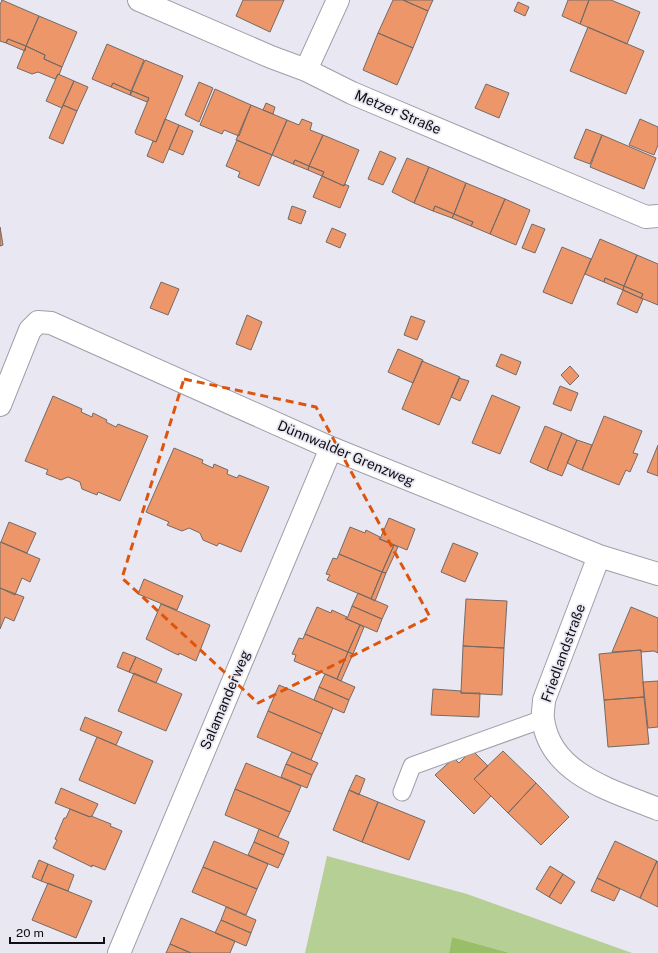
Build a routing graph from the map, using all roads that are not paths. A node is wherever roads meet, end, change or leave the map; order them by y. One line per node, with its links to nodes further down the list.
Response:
1 (139, 0): 3 (street, Metzer Straße)
2 (338, 0): 3 (street)
3 (306, 70): 4 (street, Metzer Straße)
4 (658, 216)
5 (0, 405): 6 (street, Dünnwalder Grenzweg)
6 (331, 448): 7 (street, Dünnwalder Grenzweg); 12 (street, Salamanderweg)
7 (599, 556): 8 (street, Dünnwalder Grenzweg); 9 (street, Friedlandstraße)
8 (658, 574)
9 (543, 719): 10 (lane); 11 (street, Friedlandstraße)
10 (402, 792)
11 (658, 809)
12 (119, 953)

